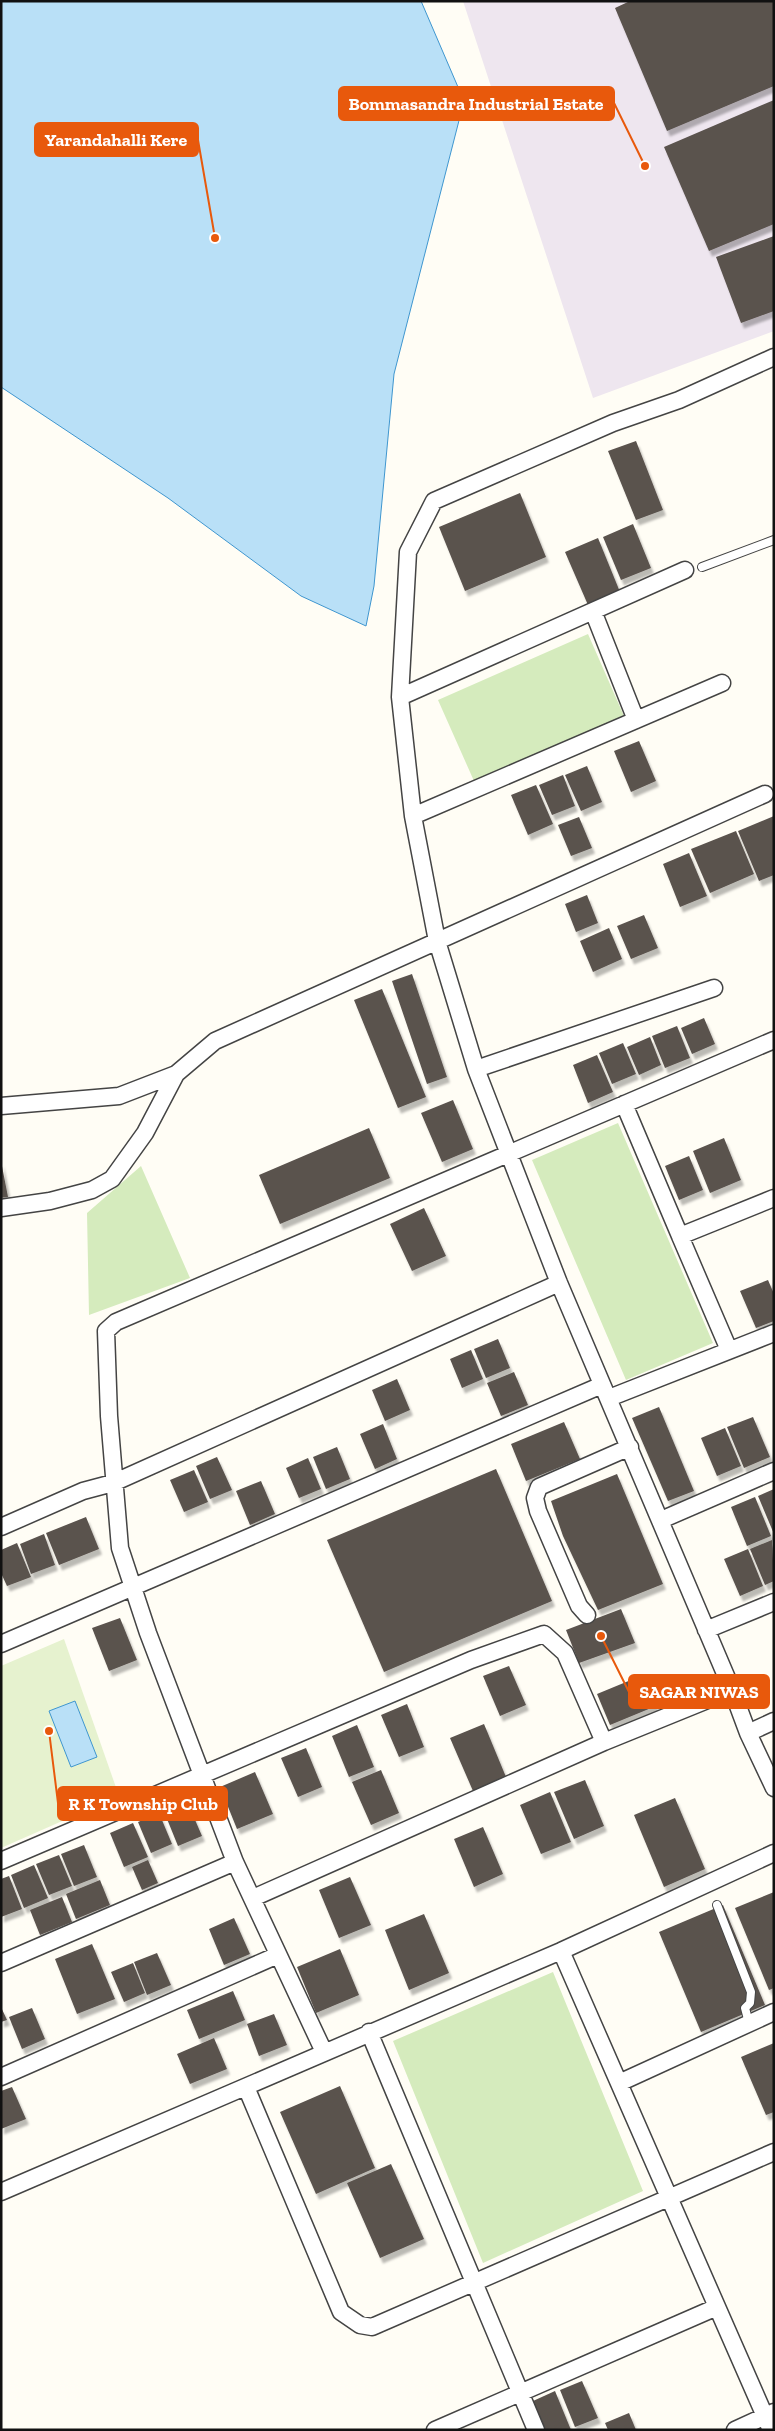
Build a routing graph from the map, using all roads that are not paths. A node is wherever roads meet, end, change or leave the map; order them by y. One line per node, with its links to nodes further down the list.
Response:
1 (774, 357): 7 (street)
2 (774, 540): 3 (lane)
3 (702, 567)
4 (685, 570): 5 (street)
5 (593, 611): 7 (street); 8 (street)
6 (722, 683): 8 (street)
7 (400, 697): 10 (street)
8 (636, 720): 10 (street)
9 (765, 794): 11 (street)
10 (413, 816): 11 (street)
11 (437, 940): 14 (street); 15 (street)
12 (714, 988): 14 (street)
13 (774, 1040): 16 (street)
14 (476, 1069): 18 (street)
15 (176, 1074): 17 (street); 20 (street)
16 (624, 1104): 18 (street); 21 (street)
17 (1, 1106)
18 (507, 1155): 22 (street); 28 (street)
19 (774, 1198): 21 (street)
20 (1, 1208)
21 (680, 1236): 24 (street)
22 (559, 1283): 25 (street); 28 (street)
23 (774, 1333): 24 (street)
24 (729, 1350): 25 (street)
25 (605, 1392): 26 (street); 31 (street)
26 (630, 1447): 29 (street); 33 (street)
27 (774, 1471): 29 (street)
28 (114, 1483): 30 (street); 31 (street)
29 (661, 1520): 34 (street)
30 (1, 1527)
31 (133, 1587): 35 (street); 40 (street)
32 (774, 1602): 34 (street)
33 (587, 1614)
34 (706, 1630): 36 (street)
35 (1, 1644)
36 (732, 1690): 38 (street); 39 (street)
37 (774, 1722): 38 (street)
38 (748, 1732): 41 (street)
39 (604, 1742): 40 (street); 45 (street)
40 (202, 1776): 43 (street); 44 (street)
41 (774, 1788)
42 (774, 1854): 47 (street)
43 (1, 1861)
44 (235, 1862): 45 (street); 49 (street)
45 (253, 1898): 48 (street)
46 (717, 1905): 51 (lane)
47 (561, 1951): 52 (street); 55 (street)
48 (278, 1955): 53 (street); 54 (street)
49 (1, 1963)
50 (774, 2012): 51 (street)
51 (749, 2023): 55 (street)
52 (369, 2032): 53 (street); 60 (street)
53 (324, 2052): 56 (street)
54 (1, 2078)
55 (619, 2083): 59 (street)
56 (246, 2086): 58 (street); 60 (street)
57 (774, 2152): 59 (street)
58 (1, 2192)
59 (668, 2197): 60 (street); 61 (street)
60 (474, 2282): 62 (street)
61 (717, 2307): 62 (street); 63 (street)
62 (520, 2393): 64 (street); 65 (street)
63 (770, 2419): 66 (street)
64 (435, 2430)
65 (536, 2430)
66 (735, 2430)

